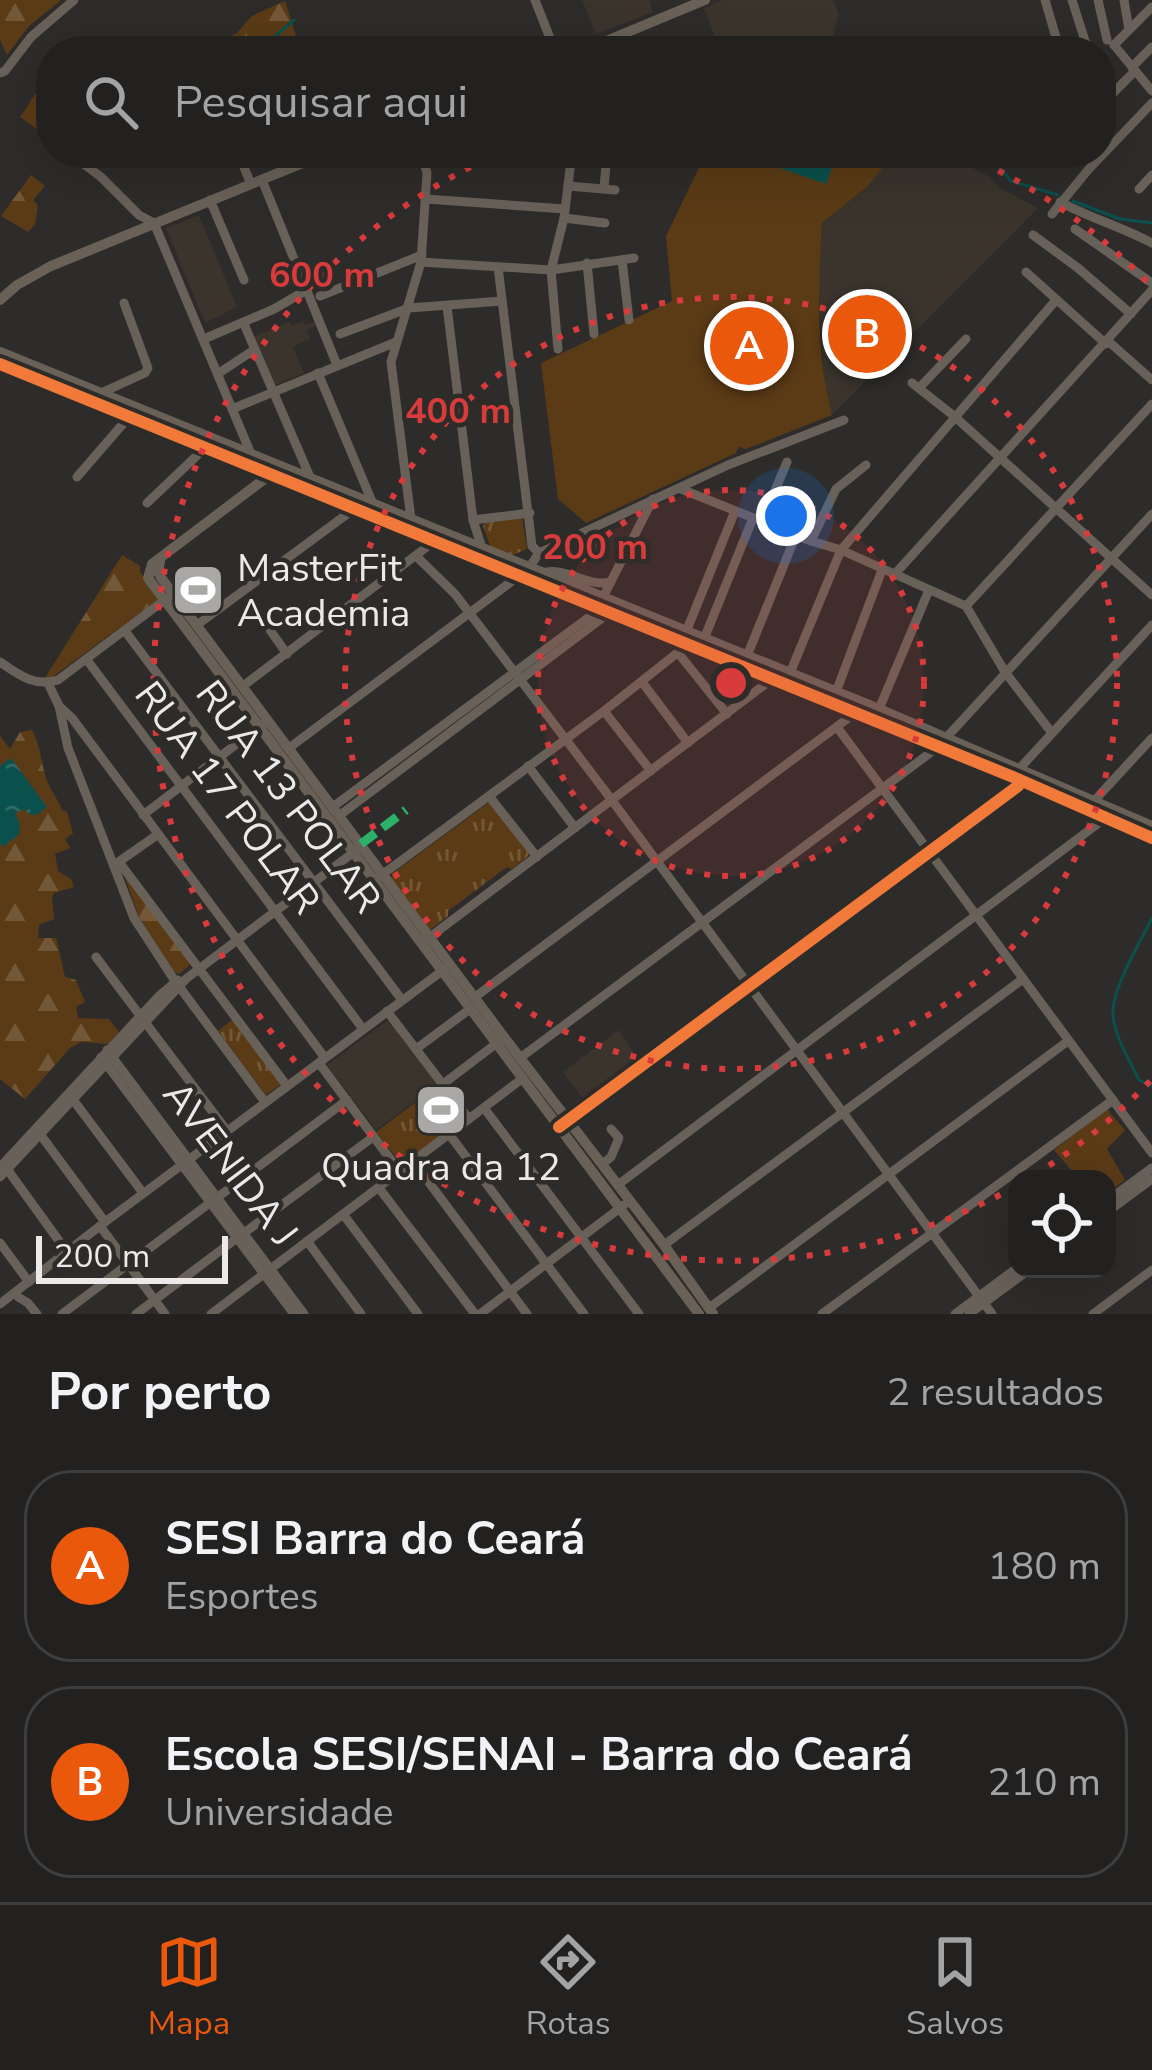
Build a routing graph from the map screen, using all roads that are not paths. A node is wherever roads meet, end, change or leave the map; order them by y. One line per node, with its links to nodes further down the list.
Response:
1 (74, 0): 19 (street)
2 (535, 0): 10 (street)
3 (1045, 0): 12 (street)
4 (1072, 0): 13 (street)
5 (1098, 0): 14 (street)
6 (1124, 0): 9 (street)
7 (698, 1): 11 (main road)
8 (1152, 7): 9 (street)
9 (1129, 30): 15 (street)
10 (549, 36)
11 (617, 36)
12 (1056, 36)
13 (1082, 36)
14 (1109, 36)
15 (1116, 39)
16 (1152, 47): 18 (street)
17 (1116, 48): 18 (street)
18 (1133, 69): 20 (street); 21 (street)
19 (2, 75)
20 (1116, 88)
21 (1152, 91)
22 (1152, 103): 23 (street)
23 (1116, 142)
24 (88, 168): 40 (street)
25 (247, 168): 32 (street)
26 (290, 168): 32 (main road)
27 (426, 168): 36 (street)
28 (570, 168): 33 (street)
29 (608, 168): 33 (street)
30 (1092, 168): 37 (street)
31 (1152, 175): 34 (street)
32 (256, 182): 35 (main road); 54 (street)
33 (568, 186): 38 (street)
34 (1139, 189)
35 (209, 200): 40 (main road); 52 (street)
36 (426, 200): 38 (street); 45 (street)
37 (1060, 202): 39 (street); 44 (street)
38 (564, 214): 41 (street); 50 (street)
39 (1052, 214)
40 (154, 223): 56 (main road); 67 (street)
41 (605, 223)
42 (1075, 230): 53 (street)
43 (1033, 235): 62 (street)
44 (1152, 243)
45 (421, 258): 49 (street); 55 (street); 61 (street)
46 (634, 258): 47 (street)
47 (622, 260): 48 (street); 63 (street)
48 (586, 263): 50 (street); 66 (street)
49 (498, 267): 50 (street); 58 (street)
50 (551, 269): 71 (street)
51 (1025, 272): 57 (street)
52 (244, 280)
53 (1152, 286): 62 (street)
54 (305, 291): 64 (street); 75 (street)
55 (320, 296)
56 (0, 300)
57 (1055, 300): 70 (street); 83 (street)
58 (502, 301): 60 (street); 101 (street)
59 (124, 304): 80 (street)
60 (447, 305): 61 (street); 104 (street)
61 (409, 308): 65 (street); 69 (street)
62 (1131, 314): 70 (street)
63 (629, 320)
64 (244, 324): 67 (street); 72 (street)
65 (340, 334)
66 (594, 334)
67 (204, 339): 76 (street)
68 (966, 340): 83 (street)
69 (396, 342): 75 (street); 103 (street)
70 (1107, 342): 78 (street); 88 (street)
71 (558, 349)
72 (254, 350): 76 (street); 79 (street)
73 (0, 352): 80 (main road)
74 (0, 364): 84 (main road)
75 (337, 365): 77 (street)
76 (219, 373): 82 (street)
77 (318, 373): 79 (street); 97 (street)
78 (1152, 380)
79 (274, 392): 82 (street); 93 (street)
80 (101, 393): 86 (main road)
81 (1152, 404): 98 (street)
82 (232, 409): 87 (street)
83 (954, 416): 88 (street); 111 (street)
84 (128, 418): 86 (main road); 92 (street)
85 (844, 420): 94 (street)
86 (208, 442): 87 (main road); 91 (main road); 96 (street)
87 (250, 454): 91 (main road)
88 (1000, 458): 98 (street); 117 (street)
89 (787, 462): 105 (street)
90 (866, 466): 108 (street)
91 (274, 469): 93 (main road); 99 (main road); 121 (main road)
92 (77, 477)
93 (310, 477): 97 (main road)
94 (680, 488): 95 (street); 100 (street)
95 (653, 499): 110 (street); 118 (street)
96 (147, 503)
97 (373, 504): 103 (main road)
98 (1053, 508): 113 (street); 122 (street)
99 (354, 509): 107 (main road); 125 (street)
100 (735, 511): 105 (street); 129 (street)
101 (530, 513): 104 (street); 110 (street)
102 (1152, 514): 113 (street)
103 (411, 520): 107 (main road)
104 (473, 520): 109 (street)
105 (758, 520): 106 (street); 129 (street)
106 (796, 535): 108 (street); 131 (street)
107 (440, 537): 109 (main road); 112 (street); 116 (main road)
108 (811, 542): 111 (street)
109 (482, 548): 114 (main road)
110 (536, 550): 114 (street); 116 (street)
111 (841, 550): 115 (street); 135 (street)
112 (417, 557): 124 (street); 130 (street)
113 (1111, 559): 120 (street); 134 (street)
114 (510, 560): 116 (main road)
115 (882, 570): 117 (street); 141 (street)
116 (530, 572): 118 (street); 123 (main road); 123 (main road); 124 (street)
117 (894, 575): 119 (street)
118 (611, 582): 123 (street)
119 (929, 590): 122 (street); 143 (street)
120 (1152, 596)
121 (168, 597): 125 (main road); 128 (street); 147 (main road)
122 (966, 606): 134 (street)
123 (604, 607): 129 (main road); 136 (street)
124 (469, 613): 136 (street); 154 (street)
125 (197, 625): 140 (main road)
126 (1152, 625): 149 (street)
127 (270, 630): 130 (street)
128 (125, 631): 132 (street); 155 (street, RUA 13 POLAR)
129 (690, 641): 131 (main road); 137 (main road); 138 (street); 146 (street)
130 (287, 654): 140 (street)
131 (747, 656): 135 (main road)
132 (87, 660): 139 (street); 159 (street, RUA 17 POLAR)
133 (0, 662): 139 (street)
134 (1005, 672): 149 (street); 152 (street)
135 (790, 673): 141 (main road)
136 (517, 676): 151 (street); 164 (street)
137 (772, 679): 145 (main road); 146 (street)
138 (642, 682): 144 (street); 153 (street)
139 (48, 683): 142 (street)
140 (243, 686): 147 (main road)
141 (836, 692): 143 (main road)
142 (58, 706): 166 (street); 175 (street)
143 (879, 709): 152 (main road)
144 (604, 711): 151 (street); 157 (street)
145 (855, 713): 148 (street); 152 (main road)
146 (727, 714): 153 (street)
147 (264, 724): 154 (main road); 155 (street); 171 (main road)
148 (837, 727): 160 (street); 174 (street)
149 (1052, 733): 158 (street)
150 (1152, 738): 163 (street)
151 (565, 740): 156 (street); 162 (street)
152 (942, 742): 158 (main road); 160 (street)
153 (688, 743): 157 (street)
154 (290, 748): 164 (main road)
155 (220, 757): 159 (street); 177 (street, RUA 13 POLAR)
156 (528, 766): 161 (street); 168 (street)
157 (651, 771): 162 (street)
158 (1019, 774): 163 (main road); 165 (main road); 172 (street)
159 (182, 786): 166 (street); 178 (street, RUA 17 POLAR)
160 (881, 788): 172 (street); 180 (street)
161 (489, 796): 173 (street); 176 (street)
162 (610, 801): 168 (street); 174 (street)
163 (1094, 801): 165 (main road)
164 (337, 811): 171 (main road)
165 (1108, 814): 167 (main road); 170 (main road); 179 (street)
166 (143, 815): 169 (street)
167 (1152, 826)
168 (575, 828): 173 (street)
169 (157, 835): 175 (street); 182 (street)
170 (1152, 838)
171 (357, 850): 176 (main road); 177 (street)
172 (929, 854): 179 (street); 188 (street)
173 (537, 856): 181 (street)
174 (656, 862): 180 (street); 190 (street)
175 (117, 864): 185 (street); 187 (street)
176 (379, 877): 181 (main road)
177 (314, 884): 178 (street); 189 (street, RUA 13 POLAR)
178 (276, 913): 182 (street); 194 (street, RUA 17 POLAR)
179 (976, 915): 186 (street); 199 (street)
180 (701, 924): 188 (street); 201 (street)
181 (426, 940): 184 (main road)
182 (238, 941): 185 (street); 202 (street)
183 (96, 957): 193 (street)
184 (446, 967): 189 (street); 190 (main road)
185 (199, 970): 187 (street); 192 (street)
186 (1023, 979): 197 (street); 211 (street)
187 (180, 982): 193 (street); 195 (street)
188 (749, 988): 199 (street); 213 (street)
189 (402, 1000): 191 (street)
190 (473, 1003): 196 (main road); 198 (street)
191 (387, 1011): 194 (street); 198 (street)
192 (233, 1015): 195 (street); 205 (street)
193 (143, 1019): 200 (street); 215 (street)
194 (363, 1029): 202 (street)
195 (213, 1030): 209 (street)
196 (500, 1041): 201 (main road); 203 (main road); 204 (street)
197 (1069, 1041): 208 (street); 226 (street)
198 (416, 1049): 204 (street)
199 (797, 1052): 211 (street); 228 (street)
200 (106, 1057): 206 (street); 221 (street, AVENIDA J)
201 (520, 1058): 213 (main road)
202 (322, 1060): 205 (street); 207 (street)
203 (523, 1078): 210 (street); 213 (main road)
204 (443, 1084): 212 (street)
205 (287, 1086): 209 (street)
206 (71, 1096): 216 (street); 230 (street)
207 (347, 1100): 218 (street); 232 (street)
208 (1113, 1100): 219 (street); 237 (street)
209 (265, 1102): 215 (street)
210 (484, 1108): 212 (street); 239 (street)
211 (844, 1113): 226 (street); 242 (street)
212 (470, 1119): 217 (street)
213 (564, 1124): 222 (main road); 233 (main road)
214 (611, 1129): 222 (street)
215 (227, 1131): 221 (street)
216 (38, 1132): 224 (street); 236 (street)
217 (449, 1134): 220 (street); 244 (street)
218 (374, 1137): 225 (street); 238 (street)
219 (1152, 1153)
220 (413, 1161): 225 (street); 251 (street)
221 (186, 1162): 230 (street); 232 (street, AVENIDA J)
222 (602, 1164): 228 (main road)
223 (1152, 1168): 231 (street)
224 (2, 1169): 243 (street)
225 (399, 1171): 229 (street)
226 (889, 1174): 237 (street); 257 (street)
227 (1152, 1179): 234 (street)
228 (619, 1184): 233 (main road)
229 (379, 1188): 235 (street); 269 (street)
230 (143, 1193): 236 (street)
231 (1116, 1194)
232 (214, 1200): 238 (street, AVENIDA J); 245 (street)
233 (626, 1204): 239 (street); 242 (main road); 257 (main road)
234 (1116, 1205)
235 (343, 1214): 240 (street); 268 (street)
236 (102, 1224): 243 (street); 245 (street)
237 (932, 1234): 254 (street); 273 (street)
238 (240, 1236): 247 (street, AVENIDA J); 253 (street)
239 (581, 1238): 244 (street); 272 (street)
240 (308, 1240): 247 (street); 267 (street)
241 (0, 1243): 250 (street)
242 (664, 1245): 257 (main road)
243 (67, 1252): 250 (street)
244 (547, 1264): 251 (street); 271 (street)
245 (127, 1265): 253 (street); 260 (street)
246 (1152, 1270): 277 (street)
247 (268, 1271): 255 (street); 265 (street, AVENIDA J); 266 (street, AVENIDA J)
248 (1008, 1276): 254 (street)
249 (1016, 1278): 254 (street)
250 (29, 1282): 252 (street)
251 (510, 1292): 269 (street); 270 (street)
252 (16, 1295): 256 (street); 258 (street); 259 (street)
253 (155, 1300): 261 (street); 262 (street)
254 (981, 1300): 274 (street); 275 (street); 276 (street)
255 (228, 1301): 263 (street); 264 (street)
256 (0, 1304)
257 (700, 1312)
258 (26, 1314)
259 (37, 1314)
260 (62, 1314)
261 (136, 1314)
262 (164, 1314)
263 (211, 1314)
264 (237, 1314)
265 (294, 1314)
266 (304, 1314)
267 (362, 1314)
268 (418, 1314)
269 (478, 1314)
270 (527, 1314)
271 (584, 1314)
272 (639, 1314)
273 (823, 1314)
274 (955, 1314)
275 (970, 1314)
276 (992, 1314)
277 (1094, 1314)

